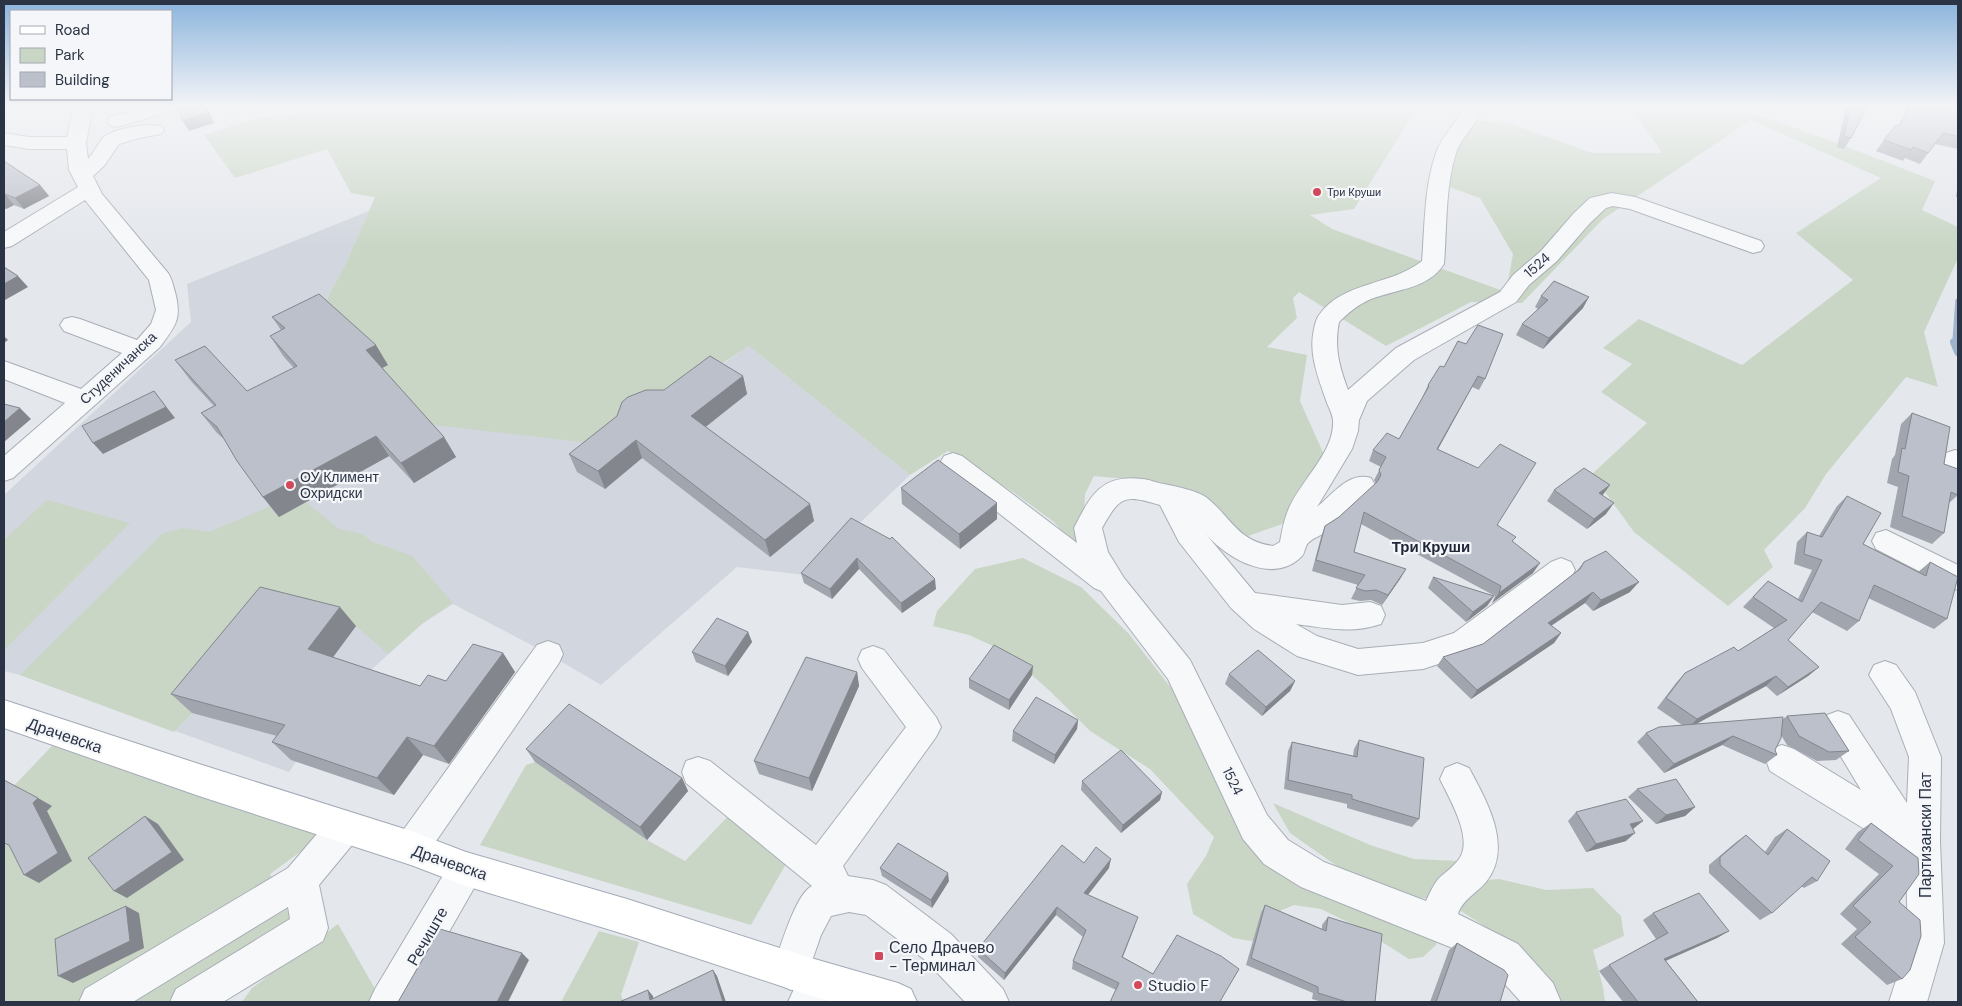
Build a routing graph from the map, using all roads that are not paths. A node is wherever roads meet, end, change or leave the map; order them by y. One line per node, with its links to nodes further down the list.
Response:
1 (77, 153): 4 (street, Студеничанска)
2 (103, 153): 4 (street)
3 (1446, 153): 11 (street)
4 (86, 182): 5 (street); 8 (street, Студеничанска)
5 (4, 241)
6 (1754, 246): 11 (street, 1524)
7 (72, 325): 8 (street)
8 (140, 350): 10 (street, Студеничанска)
9 (4, 370): 10 (street)
10 (84, 400): 13 (street, Студеничанска)
11 (1346, 420): 16 (street, 1524)
12 (953, 464): 20 (street)
13 (4, 471)
14 (1361, 485): 16 (street)
15 (1169, 495): 16 (street, 1524); 20 (street, 1524); 21 (street)
16 (1295, 536)
17 (1886, 541): 19 (street)
18 (1561, 570): 21 (street)
19 (1958, 578)
20 (1114, 587): 38 (street, 1524)
21 (1247, 605): 22 (street)
22 (1370, 614)
23 (548, 654): 32 (street)
24 (872, 659): 35 (street)
25 (1885, 675): 33 (street, Партизански Пат)
26 (4, 714): 31 (main road, Драчевска)
27 (1838, 725): 33 (street)
28 (1782, 760): 33 (street)
29 (698, 772): 35 (street)
30 (1457, 779): 38 (street)
31 (345, 827): 32 (main road, Драчевска); 36 (street)
32 (411, 848): 34 (main road, Драчевска)
33 (1917, 849): 47 (street, Партизански Пат)
34 (466, 869): 39 (main road, Драчевска); 43 (street, Речиште)
35 (819, 870): 37 (street)
36 (300, 880): 41 (street); 42 (street)
37 (849, 894): 39 (street); 45 (street)
38 (1438, 924): 46 (street, 1524)
39 (799, 986): 40 (street)
40 (842, 986): 44 (main road)
41 (98, 1002)
42 (189, 1002)
43 (388, 1002)
44 (898, 1002)
45 (990, 1002)
46 (1542, 1002)
47 (1908, 1002)

